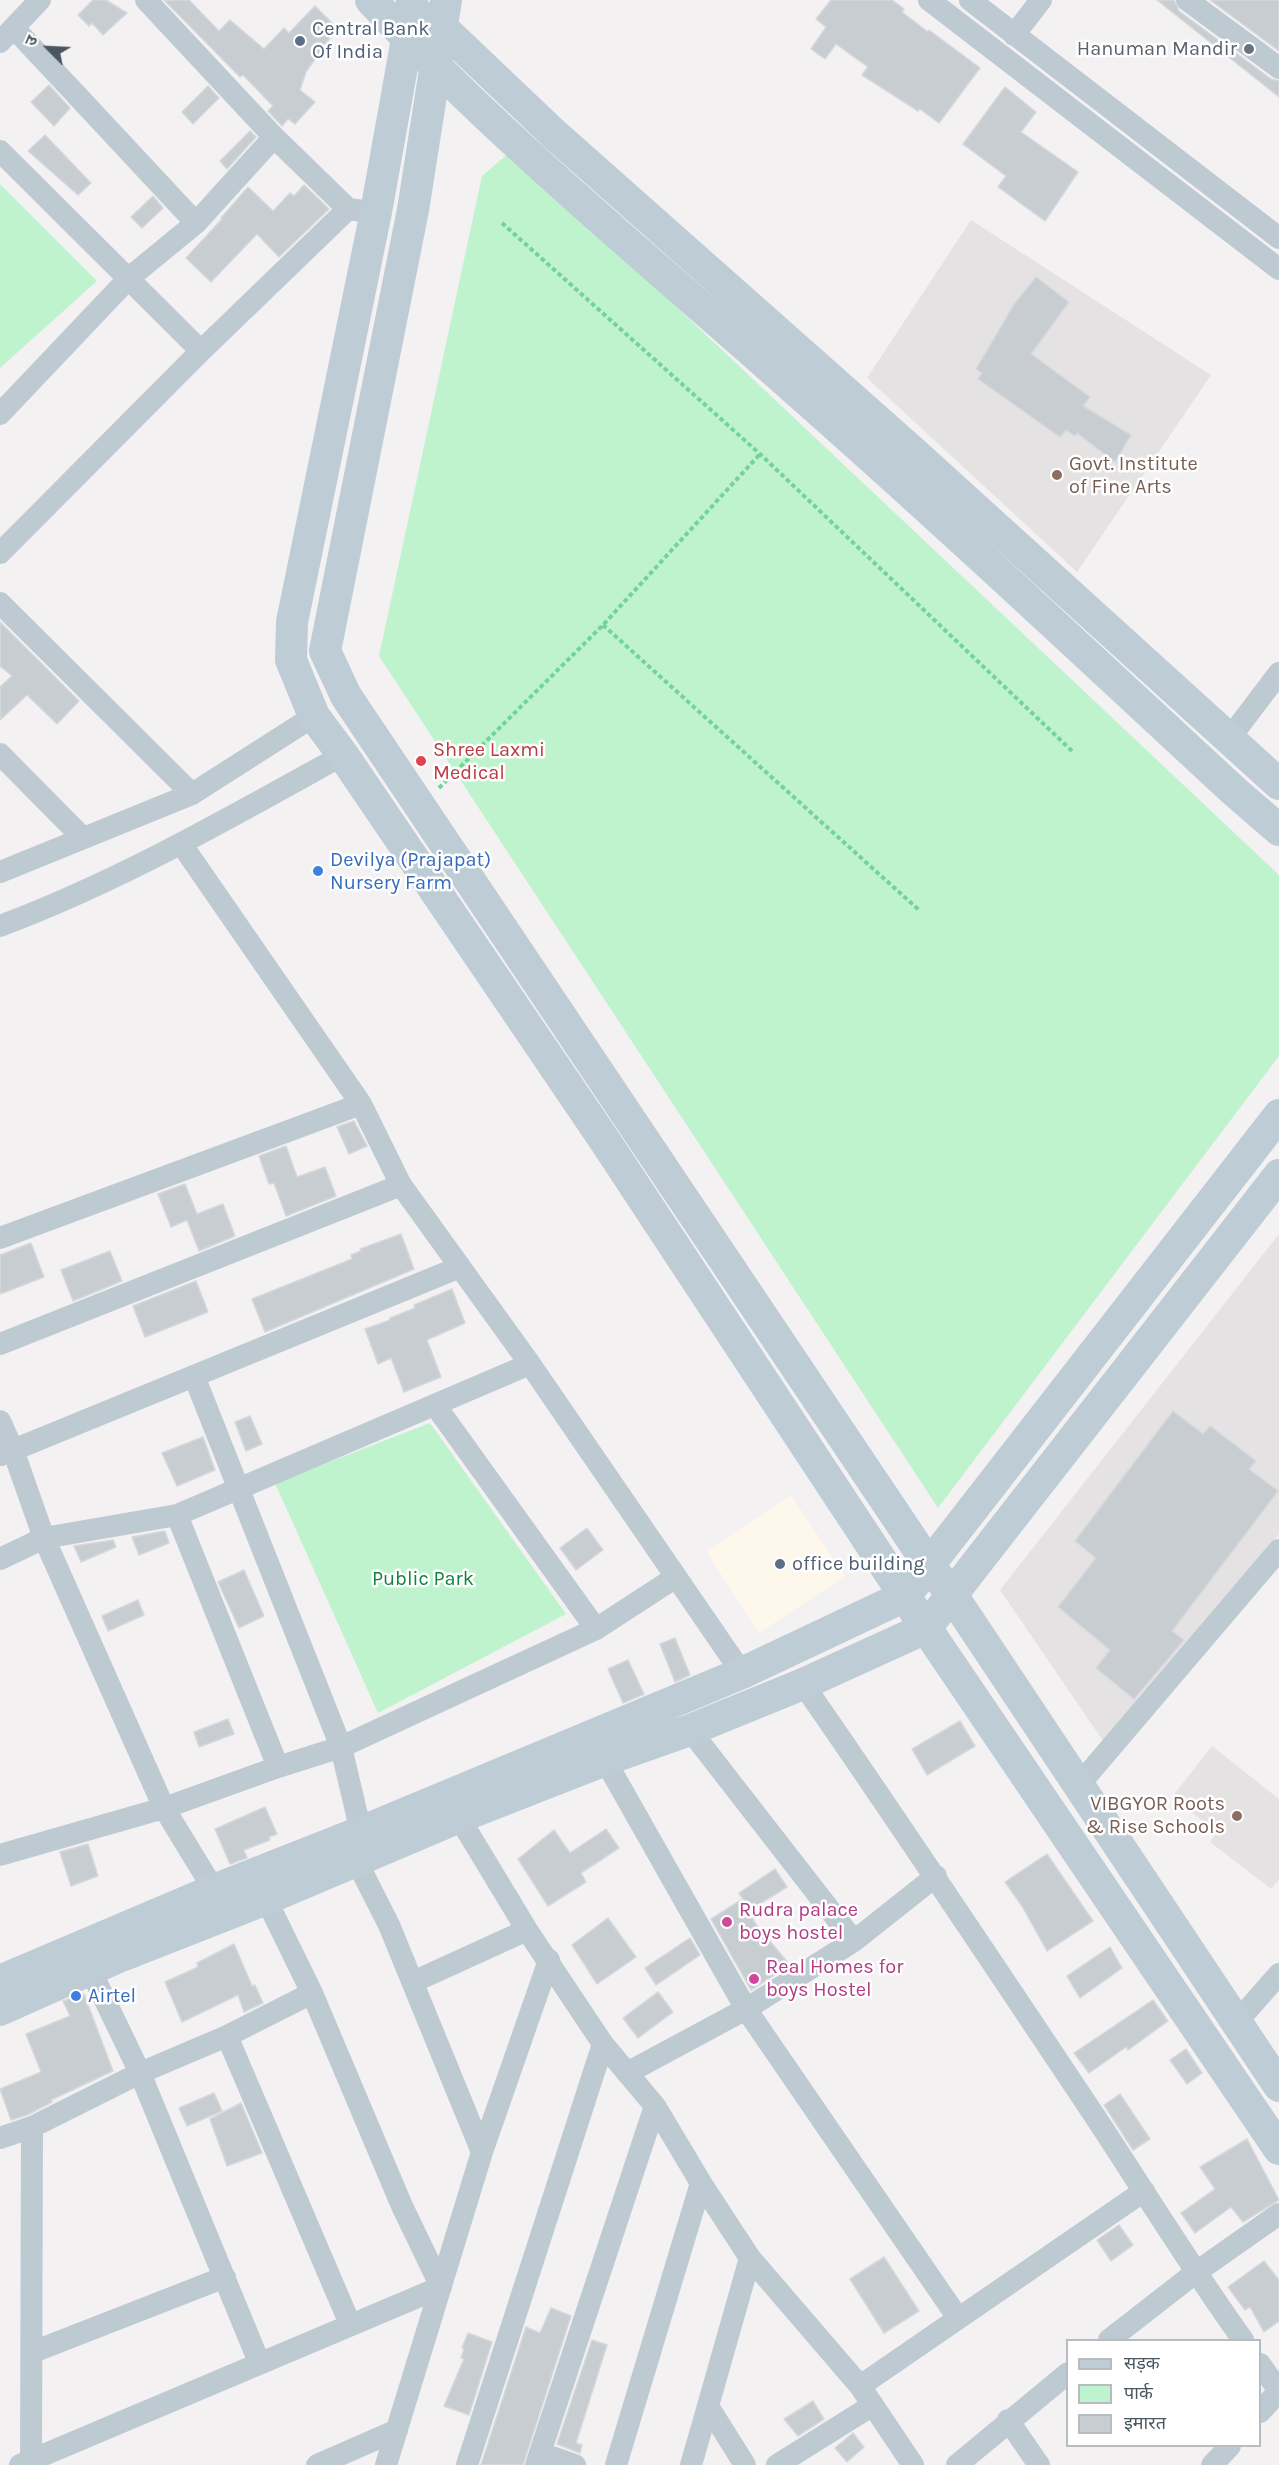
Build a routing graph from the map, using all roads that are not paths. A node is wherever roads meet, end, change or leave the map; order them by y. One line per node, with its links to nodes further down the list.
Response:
1 (40, 0): 10 (street)
2 (146, 0): 15 (street)
3 (371, 0): 12 (main road)
4 (414, 0): 9 (main road); 12 (main road)
5 (929, 0): 20 (street)
6 (970, 0): 11 (street)
7 (1041, 0): 11 (street)
8 (1187, 0): 14 (street)
9 (444, 14): 13 (main road); 28 (main road)
10 (7, 35): 18 (street)
11 (1014, 35): 19 (street)
12 (407, 39): 13 (main road); 17 (main road)
13 (437, 68): 33 (main road); 55 (main road)
14 (1279, 68)
15 (274, 137): 17 (street); 18 (street)
16 (0, 152): 21 (street)
17 (362, 211): 22 (street); 27 (main road)
18 (196, 223): 21 (street)
19 (1279, 238)
20 (1279, 270)
21 (129, 278): 22 (street); 23 (street)
22 (201, 351): 24 (street)
23 (0, 414)
24 (0, 553)
25 (0, 603): 32 (street)
26 (1279, 673): 28 (street)
27 (314, 716): 30 (main road); 32 (street)
28 (1229, 739): 31 (main road)
29 (0, 754): 34 (street)
30 (344, 755): 35 (street); 58 (main road)
31 (1279, 784)
32 (192, 794): 34 (street)
33 (1279, 830)
34 (82, 837): 36 (street)
35 (182, 845): 37 (street); 38 (street)
36 (0, 872)
37 (0, 926)
38 (361, 1104): 41 (street); 42 (street)
39 (1276, 1125): 55 (main road)
40 (1279, 1175): 57 (main road)
41 (401, 1185): 43 (street); 44 (street)
42 (0, 1238)
43 (460, 1267): 45 (street); 46 (street)
44 (0, 1344)
45 (530, 1364): 47 (street); 56 (street)
46 (194, 1376): 49 (street); 50 (street)
47 (435, 1406): 50 (street); 60 (street)
48 (0, 1421): 49 (street)
49 (7, 1452): 52 (street)
50 (240, 1487): 51 (street); 64 (street)
51 (177, 1515): 52 (street); 66 (street)
52 (44, 1538): 54 (street); 69 (street)
53 (1279, 1550): 67 (street)
54 (0, 1559)
55 (929, 1566): 57 (main road); 58 (main road)
56 (676, 1577): 60 (street); 61 (street)
57 (952, 1595): 59 (main road); 67 (main road)
58 (905, 1596): 59 (main road); 61 (main road)
59 (926, 1628): 62 (main road); 94 (main road)
60 (596, 1629): 64 (street)
61 (742, 1673): 68 (main road)
62 (803, 1683): 63 (main road); 72 (street)
63 (690, 1730): 65 (main road); 76 (street)
64 (341, 1747): 66 (street); 70 (street)
65 (605, 1760): 68 (main road); 83 (street)
66 (278, 1767): 69 (street)
67 (1078, 1786): 85 (main road)
68 (452, 1807): 70 (main road); 75 (street)
69 (164, 1808): 71 (street); 73 (street)
70 (359, 1846): 73 (main road); 74 (main road); 81 (street)
71 (0, 1855)
72 (936, 1876): 76 (street); 97 (street)
73 (214, 1890): 80 (main road)
74 (266, 1899): 78 (main road); 82 (street)
75 (527, 1930): 77 (street); 81 (street)
76 (854, 1941): 83 (street)
77 (549, 1960): 87 (street); 95 (street)
78 (90, 1969): 84 (main road); 88 (street)
79 (1279, 1974): 85 (street)
80 (0, 1981)
81 (413, 1982): 95 (street)
82 (312, 1993): 86 (street); 102 (street)
83 (746, 2009): 89 (street); 103 (street)
84 (0, 2010)
85 (1236, 2024): 90 (main road)
86 (227, 2036): 88 (street); 104 (street)
87 (603, 2044): 89 (street); 123 (street)
88 (140, 2073): 92 (street); 101 (street)
89 (627, 2073): 91 (street)
90 (1279, 2086)
91 (655, 2106): 96 (street); 119 (street)
92 (32, 2127): 93 (street); 107 (street)
93 (0, 2138)
94 (1279, 2149)
95 (482, 2152): 102 (street)
96 (701, 2183): 99 (street); 125 (street)
97 (1144, 2191): 100 (street); 103 (street)
98 (1279, 2214): 100 (street)
99 (750, 2258): 111 (street); 114 (street)
100 (1195, 2273): 105 (street); 106 (street)
101 (225, 2277): 107 (street); 108 (street)
102 (441, 2287): 104 (street); 117 (street)
103 (958, 2318): 111 (street)
104 (350, 2324): 108 (street)
105 (1110, 2339)
106 (1242, 2339)
107 (33, 2352): 120 (street)
108 (259, 2362): 120 (street)
109 (1261, 2365): 112 (street)
110 (1066, 2375): 116 (street)
111 (860, 2386): 113 (street)
112 (1279, 2391): 115 (street)
113 (873, 2405): 128 (street); 129 (street)
114 (708, 2406): 126 (street); 127 (street)
115 (1261, 2411)
116 (1008, 2420): 130 (street); 131 (street)
117 (397, 2430): 121 (street); 122 (street)
118 (1228, 2447): 132 (street)
119 (538, 2459): 124 (street)
120 (27, 2464)
121 (316, 2465)
122 (386, 2465)
123 (467, 2465)
124 (575, 2465)
125 (616, 2465)
126 (691, 2465)
127 (746, 2465)
128 (777, 2465)
129 (913, 2465)
130 (957, 2465)
131 (1039, 2465)
132 (1212, 2465)

